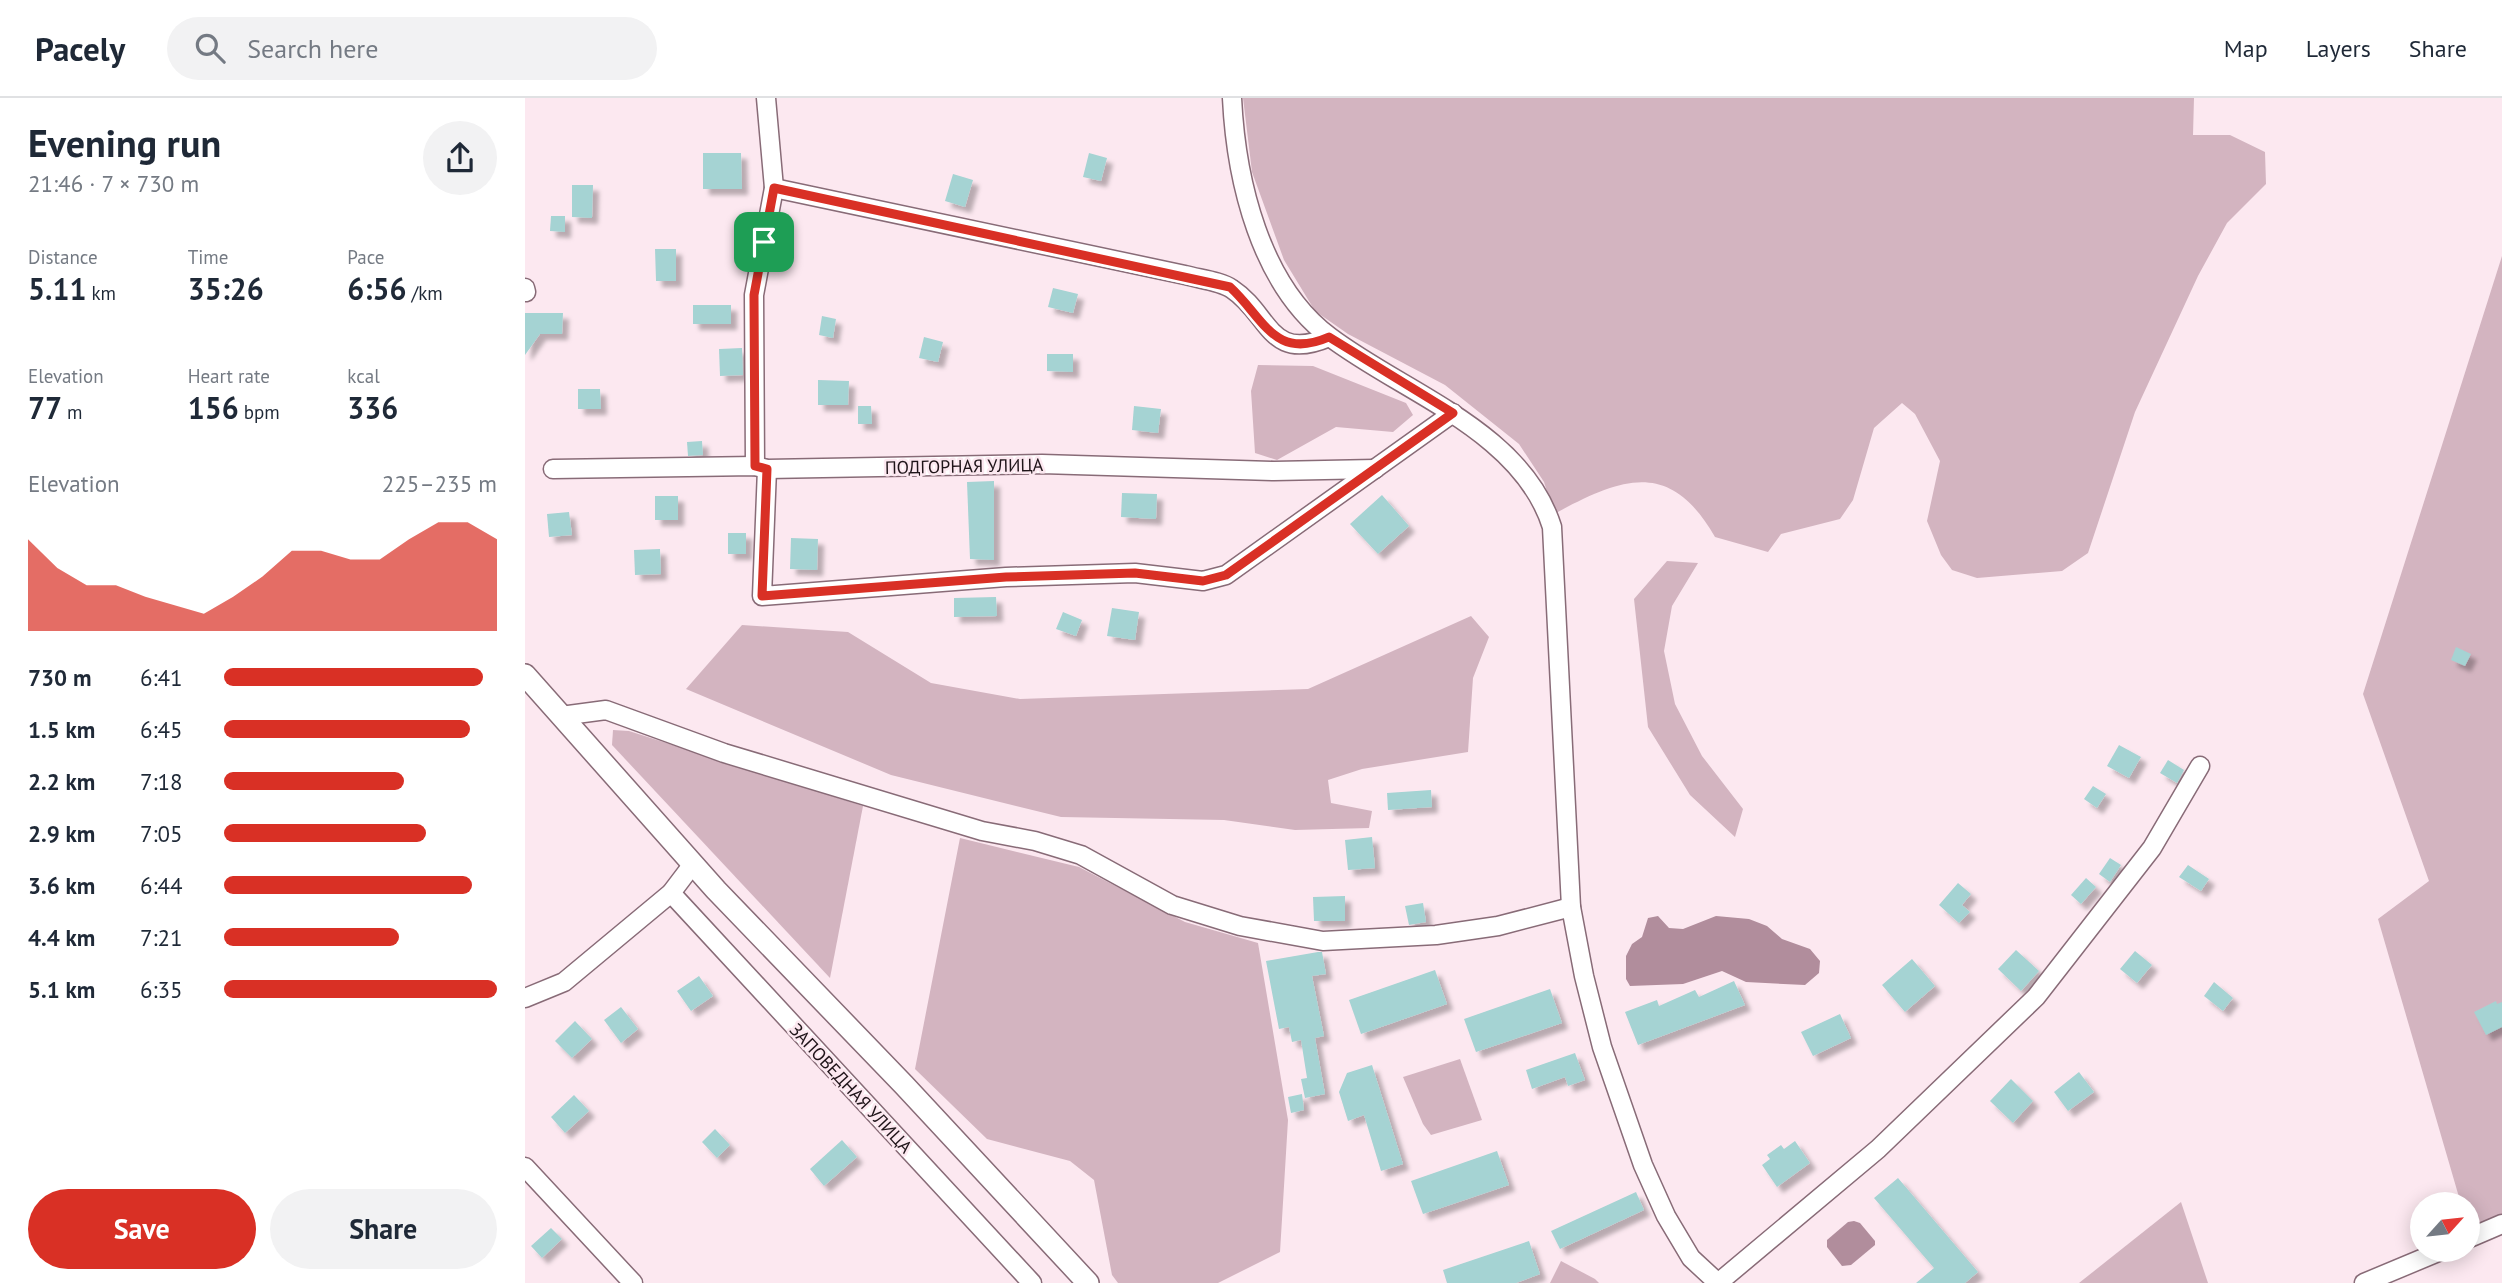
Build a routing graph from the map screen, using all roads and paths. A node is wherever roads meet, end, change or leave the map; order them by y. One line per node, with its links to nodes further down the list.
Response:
1 (766, 98): 3 (street)
2 (1233, 98): 4 (street)
3 (774, 188): 4 (street); 7 (street)
4 (1329, 337): 5 (street)
5 (1453, 413): 8 (street); 14 (street)
6 (553, 468): 7 (street, ПОДГОРНАЯ УЛИЦА)
7 (761, 468): 8 (street, ПОДГОРНАЯ УЛИЦА); 8 (street)
8 (1375, 469)
9 (525, 676): 10 (street)
10 (561, 716): 12 (street); 14 (street)
11 (2200, 766): 23 (street)
12 (693, 864): 13 (street); 22 (street)
13 (671, 893): 15 (street); 21 (street, ЗАПОВЕДНАЯ УЛИЦА)
14 (1570, 907): 23 (street)
15 (525, 998)
16 (525, 1167): 20 (street)
17 (2502, 1223): 18 (street)
18 (2480, 1233)
19 (2414, 1262): 24 (street)
20 (633, 1283)
21 (1032, 1283)
22 (1088, 1283)
23 (1718, 1283)
24 (2364, 1283)

